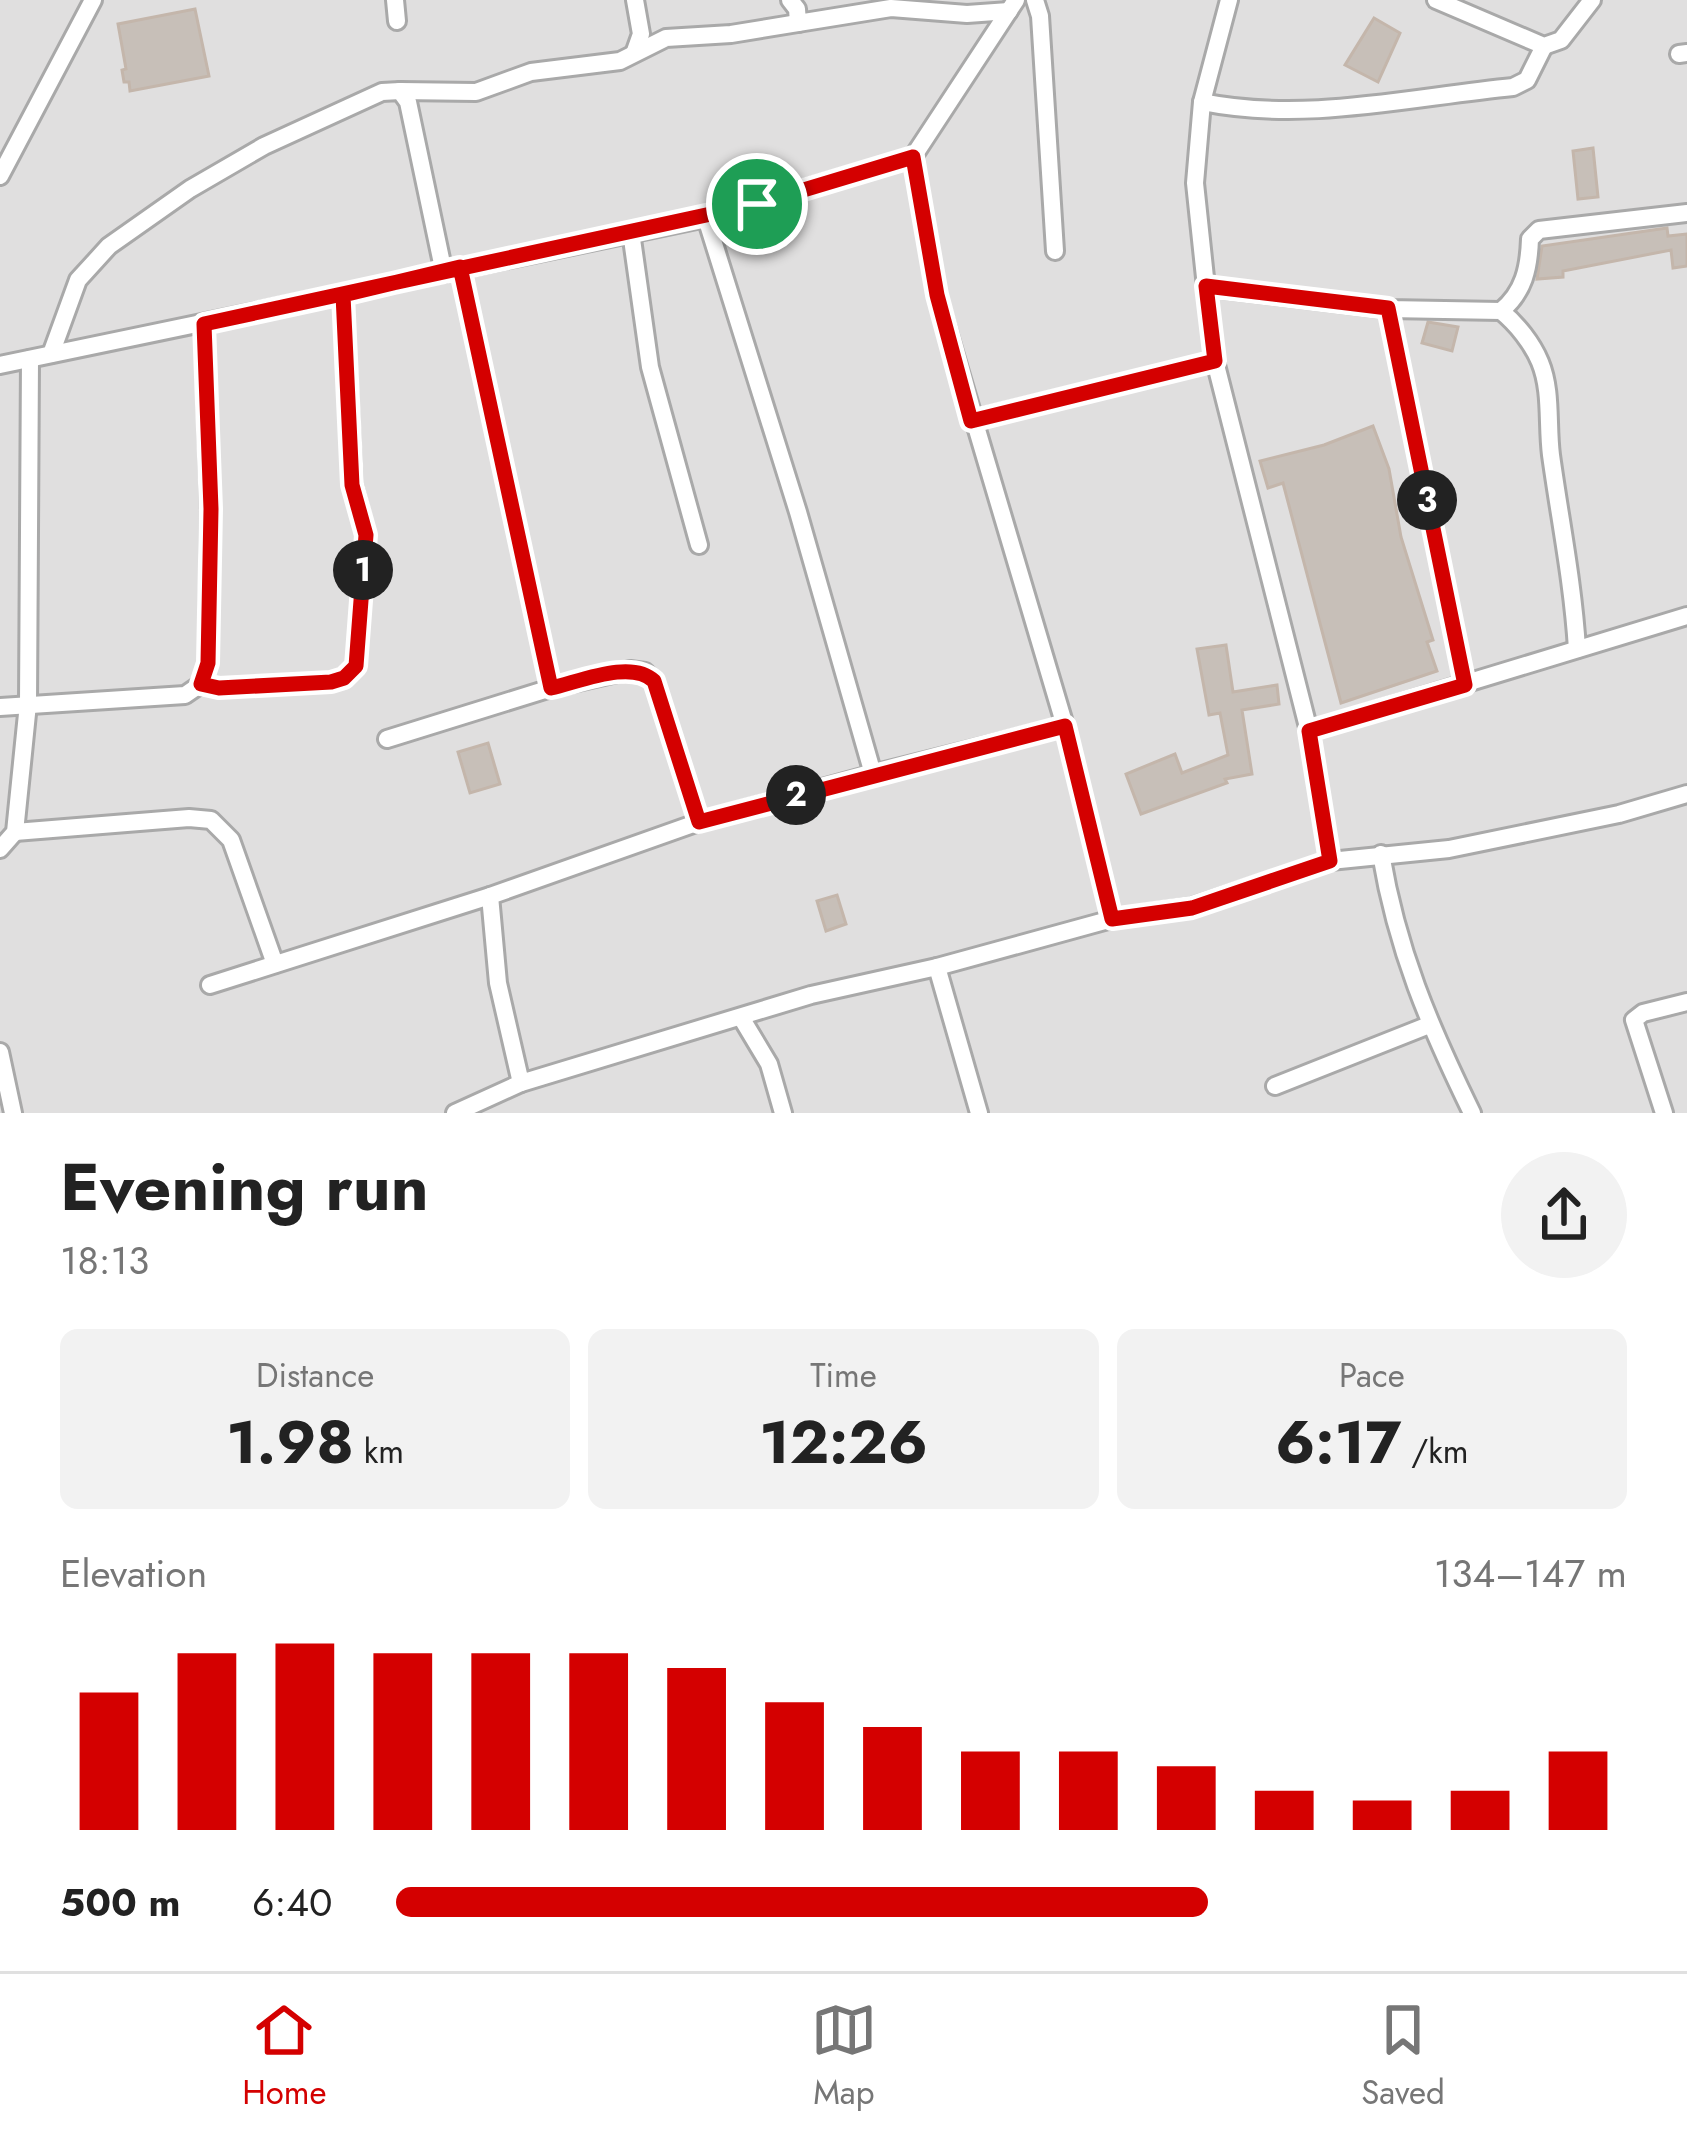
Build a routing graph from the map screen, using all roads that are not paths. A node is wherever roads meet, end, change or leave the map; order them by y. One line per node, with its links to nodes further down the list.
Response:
1 (93, 0): 17 (street)
2 (395, 0): 10 (street)
3 (635, 0): 13 (street)
4 (790, 0): 11 (street)
5 (1035, 0): 21 (street)
6 (1229, 0): 15 (street)
7 (1436, 0): 12 (street)
8 (1592, 0): 12 (street)
9 (1012, 6): 11 (street); 16 (street)
10 (397, 21)
11 (798, 23): 13 (street)
12 (1544, 46): 15 (street)
13 (633, 54): 14 (street)
14 (400, 91): 22 (street); 28 (street)
15 (1202, 102): 23 (street)
16 (913, 157): 19 (street); 32 (street)
17 (0, 176)
18 (1687, 213): 26 (street)
19 (706, 218): 20 (street); 44 (street)
20 (631, 232): 22 (street); 33 (street)
21 (1055, 251)
22 (452, 270): 24 (street); 38 (street)
23 (1206, 286): 25 (street); 30 (street)
24 (343, 295): 27 (street); 36 (street)
25 (1388, 308): 26 (street); 37 (street)
26 (1501, 311): 35 (street)
27 (204, 324): 28 (street); 36 (street)
28 (51, 354): 29 (street)
29 (29, 359): 31 (street); 39 (street)
30 (1215, 361): 32 (street); 42 (street)
31 (0, 364)
32 (971, 421): 41 (street)
33 (699, 545)
34 (1687, 616): 35 (street)
35 (1577, 649): 37 (street)
36 (201, 684): 39 (street)
37 (1465, 685): 42 (street)
38 (551, 688): 43 (street); 46 (street)
39 (28, 704): 40 (street); 47 (street)
40 (0, 707)
41 (1065, 726): 44 (street); 52 (street)
42 (1309, 731): 50 (street)
43 (387, 739)
44 (873, 774): 46 (street)
45 (1687, 794): 49 (street)
46 (699, 822): 51 (street)
47 (15, 832): 48 (street); 53 (street)
48 (0, 849)
49 (1382, 854): 50 (street); 58 (street)
50 (1330, 861): 52 (street)
51 (490, 896): 53 (street); 60 (street)
52 (1112, 919): 54 (street)
53 (275, 964): 55 (street)
54 (937, 967): 57 (street); 65 (street)
55 (210, 985)
56 (1687, 1002): 67 (street)
57 (742, 1019): 60 (street); 64 (street)
58 (1429, 1024): 61 (street); 66 (street)
59 (0, 1052): 62 (street)
60 (521, 1083): 63 (street)
61 (1275, 1086)
62 (13, 1113)
63 (455, 1113)
64 (783, 1113)
65 (979, 1113)
66 (1472, 1113)
67 (1664, 1113)

